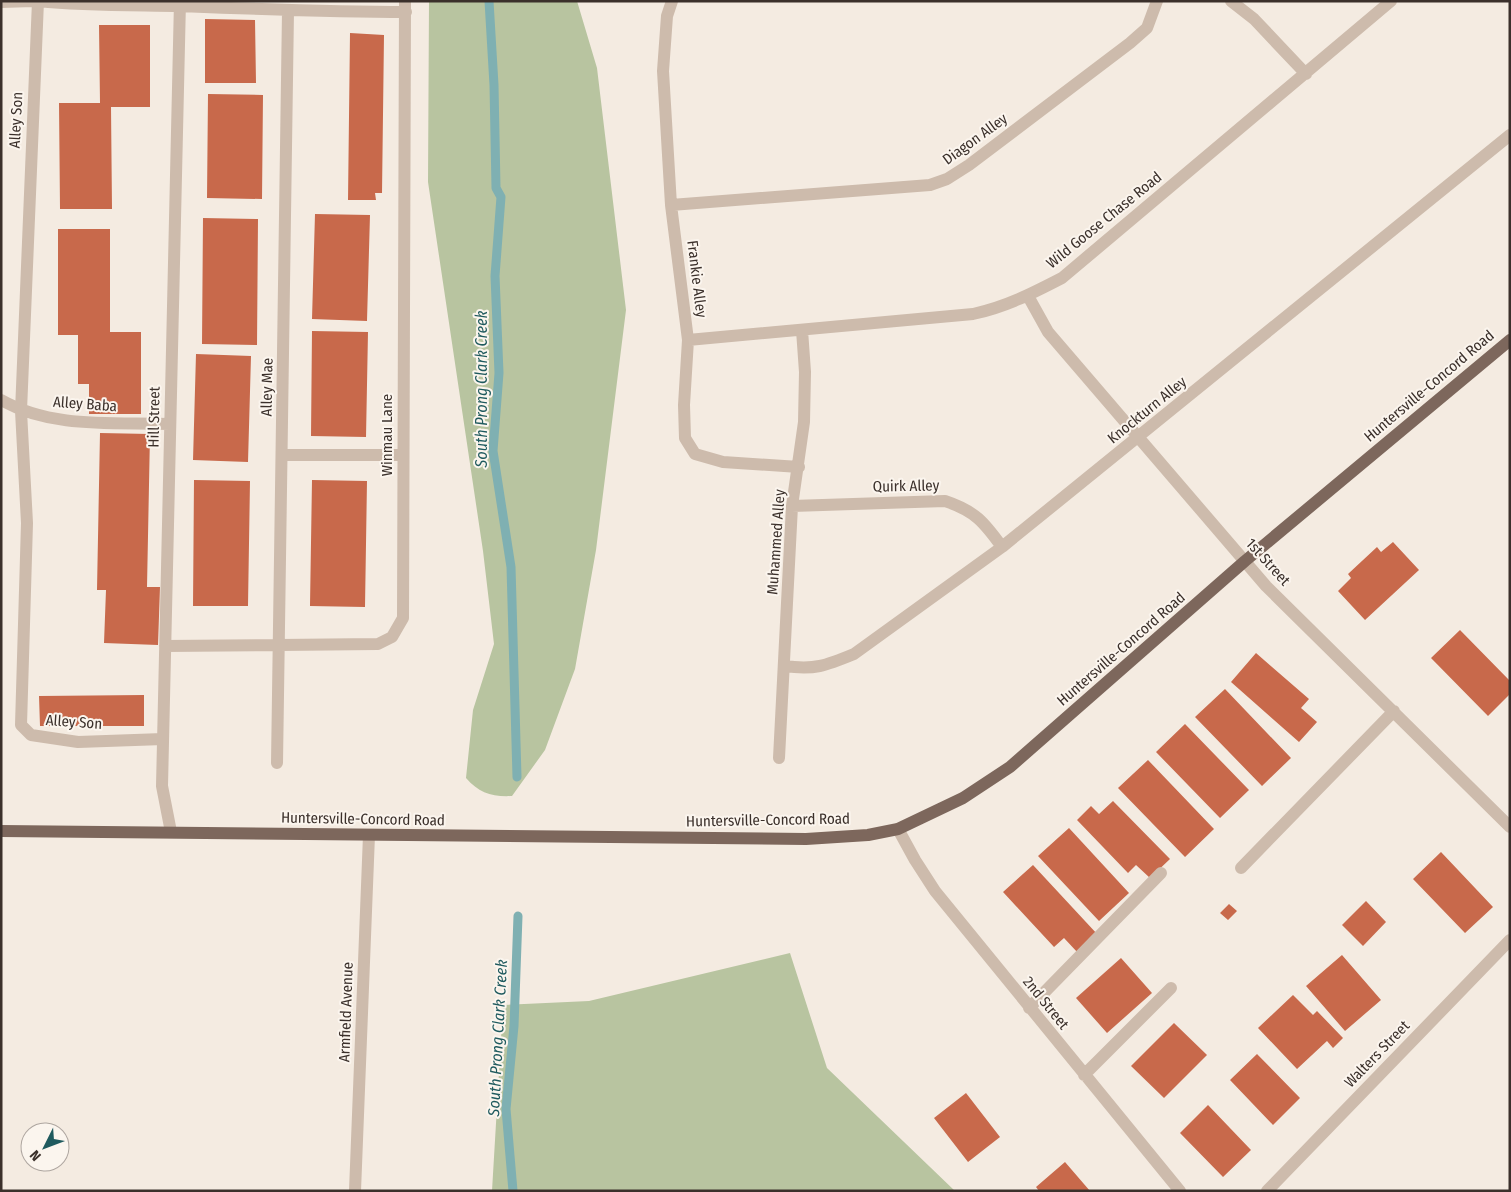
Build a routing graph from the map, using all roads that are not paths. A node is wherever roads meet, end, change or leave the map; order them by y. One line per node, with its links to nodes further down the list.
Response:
1 (33, 1): 7 (street)
2 (39, 1): 8 (street); 19 (street, Alley Son)
3 (672, 1): 13 (street, Frankie Alley)
4 (1157, 1): 13 (street, Diagon Alley)
5 (1231, 1): 11 (street)
6 (1391, 1): 11 (street, Wild Goose Chase Road)
7 (1, 2)
8 (180, 4): 10 (street); 20 (street, Hill Street)
9 (405, 7): 10 (street); 23 (street, Winmau Lane)
10 (288, 12): 22 (street, Alley Mae)
11 (1306, 74): 14 (street, Wild Goose Chase Road)
12 (1510, 135): 21 (street, Knockturn Alley)
13 (671, 205): 16 (street, Frankie Alley)
14 (1028, 296): 15 (street, Wild Goose Chase Road); 21 (street, 1st Street)
15 (802, 330): 16 (street, Wild Goose Chase Road); 24 (street, Muhammed Alley)
16 (688, 340): 24 (street, Frankie Alley)
17 (1510, 340): 27 (main road, Huntersville-Concord Road)
18 (1, 400): 19 (street, Alley Baba)
19 (21, 411): 20 (street, Alley Baba); 32 (street, Alley Son)
20 (170, 424): 29 (street, Hill Street)
21 (1138, 438): 26 (street, Knockturn Alley); 27 (street, 1st Street)
22 (283, 455): 23 (street); 28 (street, Alley Mae)
23 (403, 455): 28 (street, Winmau Lane)
24 (799, 467): 25 (street, Muhammed Alley)
25 (792, 506): 26 (street, Quirk Alley); 30 (street, Muhammed Alley)
26 (1002, 547): 30 (street, Knockturn Alley)
27 (1245, 561): 31 (street, 1st Street); 36 (main road, Huntersville-Concord Road)
28 (281, 645): 29 (street, Winmau Lane); 34 (street, Alley Mae)
29 (165, 646): 32 (street, Hill Street)
30 (784, 666): 33 (street, Muhammed Alley)
31 (1394, 712): 35 (street, 1st Street); 40 (street)
32 (163, 739): 38 (street, Hill Street)
33 (778, 758)
34 (278, 763)
35 (1510, 827)
36 (898, 828): 39 (main road, Huntersville-Concord Road); 44 (street, 2nd Street)
37 (1, 831): 38 (main road, Huntersville-Concord Road)
38 (172, 832): 39 (main road, Huntersville-Concord Road)
39 (369, 835): 46 (street, Armfield Avenue)
40 (1241, 868)
41 (1161, 873): 44 (street)
42 (1510, 940): 48 (street, Walters Street)
43 (1170, 988): 45 (street)
44 (1029, 1008): 45 (street, 2nd Street)
45 (1084, 1075): 47 (street, 2nd Street)
46 (355, 1191)
47 (1180, 1191)
48 (1267, 1191)

